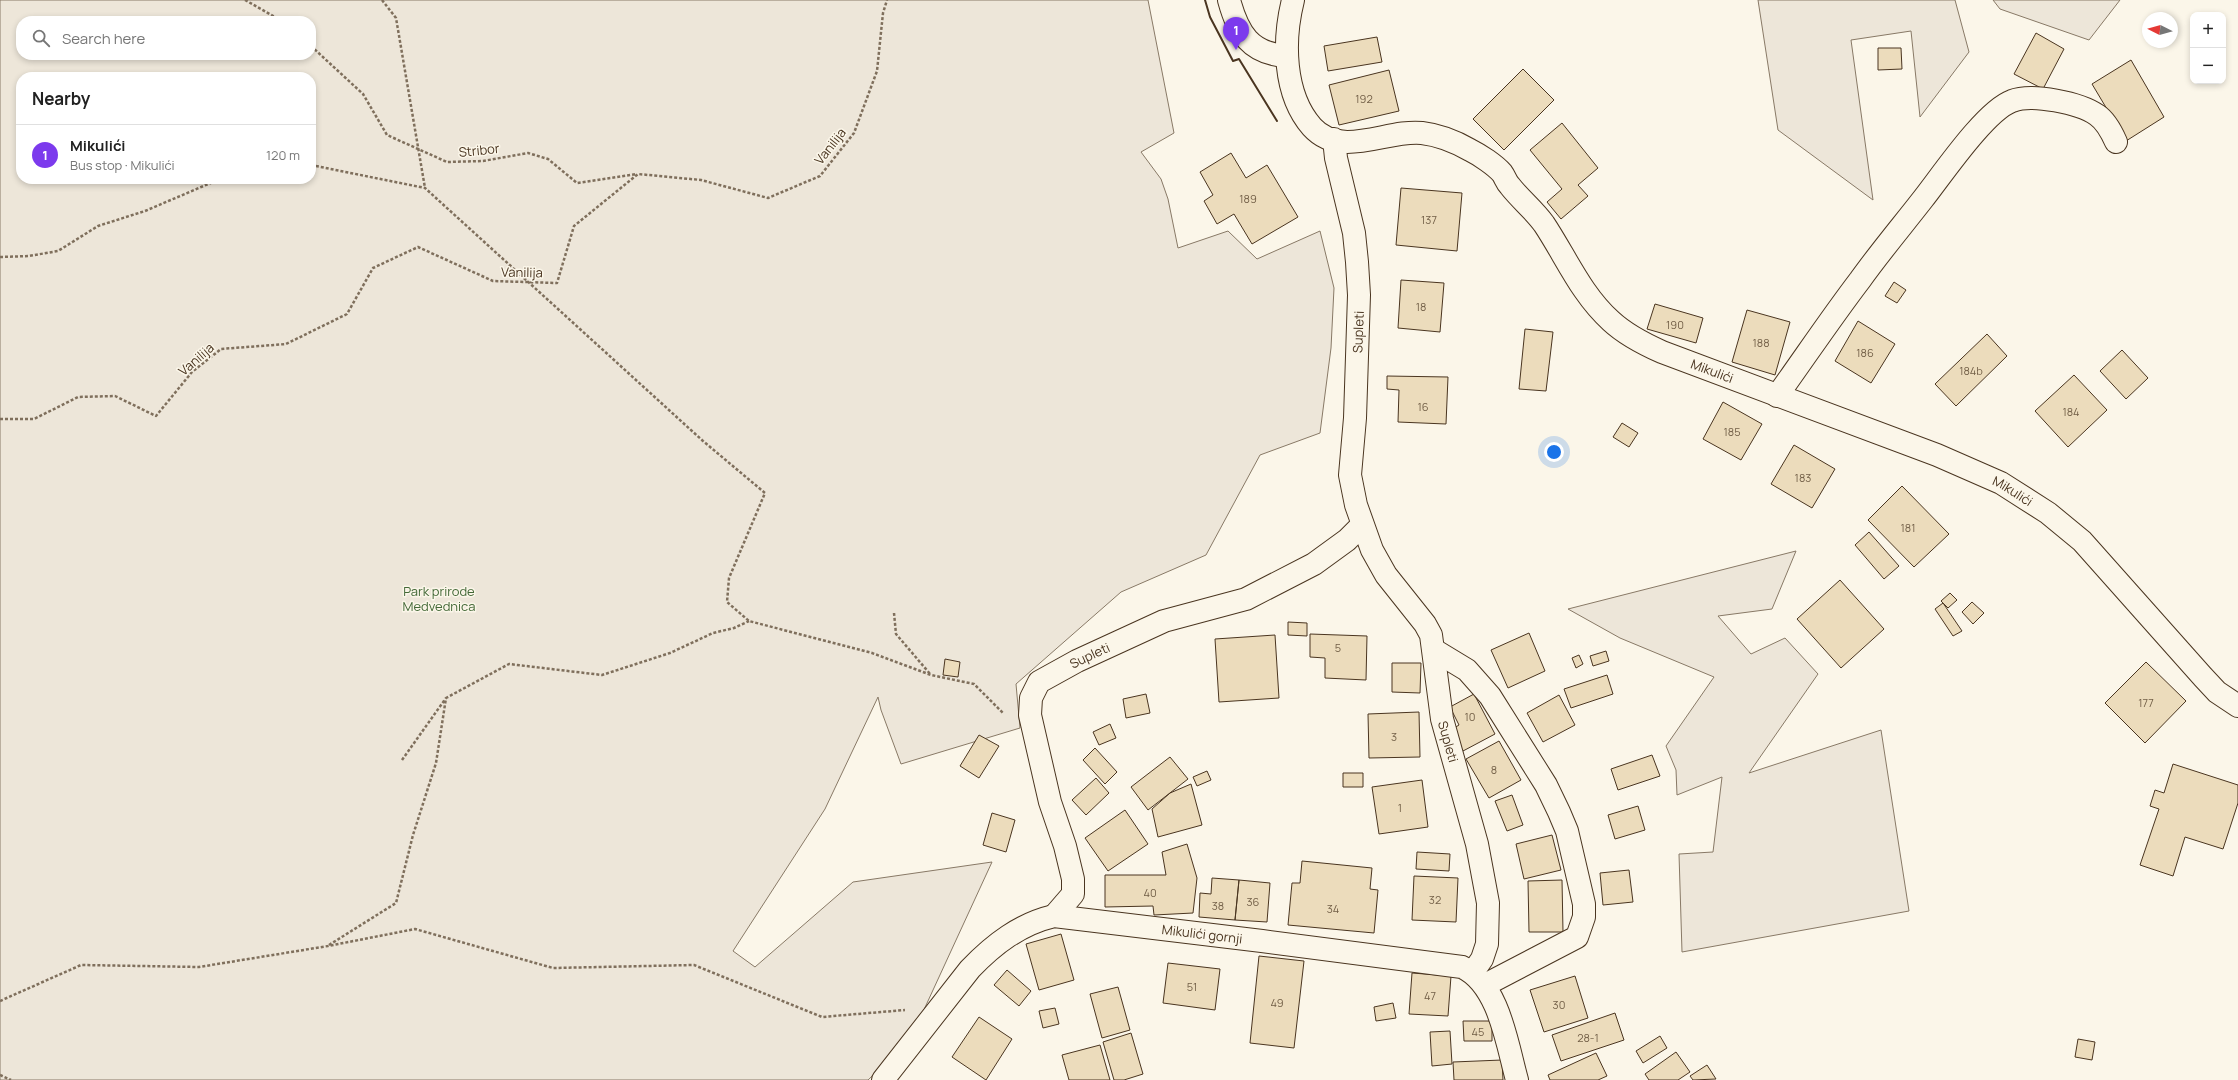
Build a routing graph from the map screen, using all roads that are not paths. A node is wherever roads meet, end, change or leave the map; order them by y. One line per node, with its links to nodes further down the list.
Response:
1 (1229, 0): 3 (street)
2 (1293, 0): 3 (street, Mikulići)
3 (1287, 56): 4 (street, Mikulići)
4 (1334, 139): 6 (street, Mikulići); 7 (street, Supleti)
5 (2116, 142): 6 (street)
6 (1777, 396): 9 (street, Mikulići)
7 (1362, 525): 8 (street, Supleti); 10 (street, Supleti)
8 (1434, 650): 11 (street, Supleti); 11 (street)
9 (2238, 706)
10 (1054, 916): 11 (street, Mikulići gornji); 12 (street, Mikulići gornji)
11 (1479, 979): 13 (street)
12 (883, 1080)
13 (1517, 1080)

